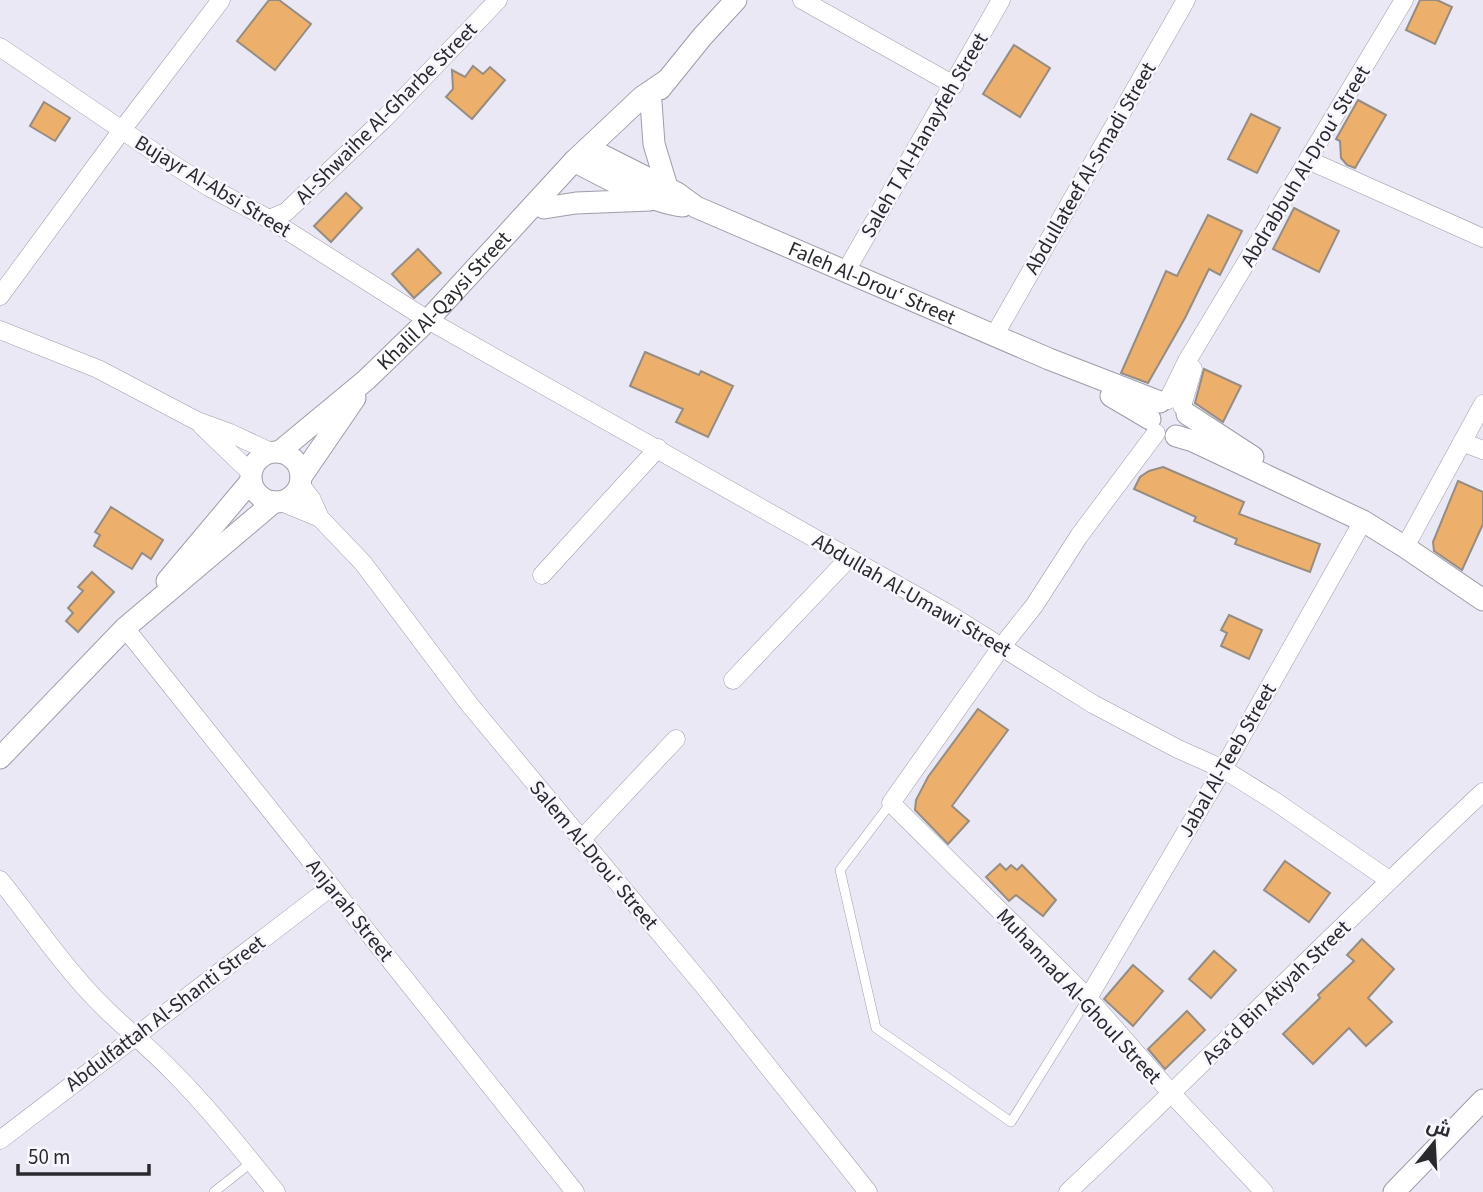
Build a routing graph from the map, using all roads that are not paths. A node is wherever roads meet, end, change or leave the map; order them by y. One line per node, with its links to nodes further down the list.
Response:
1 (221, 0): 12 (street)
2 (498, 0): 17 (street, Al-Shwaihe Al-Gharbe Street)
3 (736, 0): 9 (street, Khalil Al-Qaysi Street)
4 (802, 0): 10 (street)
5 (1001, 0): 10 (street, Saleh T Al-Hanayfeh Street)
6 (1186, 0): 24 (street, Abdullateef Al-Smadi Street)
7 (1404, 0): 14 (street, Abdrabbuh Al-Drou‘ Street)
8 (0, 47): 12 (street, Bujayr Al-Absi Street)
9 (667, 80): 11 (street, Khalil Al-Qaysi Street); 13 (street, Khalil Al-Qaysi Street)
10 (954, 85): 20 (street, Saleh T Al-Hanayfeh Street)
11 (652, 102): 13 (street, Khalil Al-Qaysi Street); 15 (street)
12 (122, 130): 17 (street, Bujayr Al-Absi Street); 21 (street)
13 (588, 158): 15 (street, Faleh Al-Drou‘ Street); 16 (street, Khalil Al-Qaysi Street); 18 (street, Khalil Al-Qaysi Street)
14 (1308, 160): 19 (street); 27 (street, Abdrabbuh Al-Drou‘ Street)
15 (663, 193): 16 (street); 20 (street, Faleh Al-Drou‘ Street)
16 (544, 208): 18 (street, Khalil Al-Qaysi Street)
17 (270, 219): 22 (street, Bujayr Al-Absi Street)
18 (520, 222): 22 (street, Khalil Al-Qaysi Street)
19 (1483, 238)
20 (846, 271): 24 (street, Faleh Al-Drou‘ Street)
21 (0, 296)
22 (428, 320): 25 (street, Khalil Al-Qaysi Street); 30 (street, Abdullah Al-Umawi Street)
23 (0, 330): 28 (street)
24 (994, 335): 27 (street, Faleh Al-Drou‘ Street)
25 (366, 380): 32 (street, Khalil Al-Qaysi Street); 34 (street, Khalil Al-Qaysi Street)
26 (1483, 404): 29 (street)
27 (1168, 416): 37 (street, Faleh Al-Drou‘ Street); 44 (street, Abdrabbuh Al-Drou‘ Street)
28 (197, 421): 32 (street); 33 (street)
29 (1462, 442): 31 (street); 38 (street)
30 (658, 448): 39 (street, Abdullah Al-Umawi Street); 40 (street)
31 (1483, 450)
32 (275, 452): 33 (street); 34 (street)
33 (251, 477): 35 (street); 42 (street)
34 (301, 481): 35 (street); 36 (street, Salem Al-Drou‘ Street)
35 (277, 502): 36 (street, Salem Al-Drou‘ Street); 42 (street)
36 (320, 519): 51 (street, Salem Al-Drou‘ Street)
37 (1363, 521): 38 (street, Faleh Al-Drou‘ Street); 48 (street, Jabal Al-Teeb Street)
38 (1405, 547): 41 (street, Faleh Al-Drou‘ Street)
39 (849, 558): 44 (street, Abdullah Al-Umawi Street); 45 (street)
40 (542, 575)
41 (1483, 600)
42 (155, 601): 43 (street)
43 (125, 628): 47 (street); 54 (street, Anjarah Street)
44 (1002, 646): 48 (street, Abdullah Al-Umawi Street); 50 (street, Abdrabbuh Al-Drou‘ Street)
45 (733, 680)
46 (676, 739): 51 (street)
47 (0, 758)
48 (1223, 769): 53 (street, Abdullah Al-Umawi Street); 55 (street, Jabal Al-Teeb Street)
49 (1483, 792): 53 (street, Asa‘d Bin Atiyah Street)
50 (891, 803): 55 (street, Muhannad Al-Ghoul Street); 55 (lane)
51 (581, 840): 64 (street, Salem Al-Drou‘ Street)
52 (0, 880): 56 (street)
53 (1390, 880): 57 (street, Asa‘d Bin Atiyah Street)
54 (331, 887): 56 (street, Abdulfattah Al-Shanti Street); 63 (street, Anjarah Street)
55 (1088, 998): 57 (street, Muhannad Al-Ghoul Street)
56 (135, 1035): 59 (street, Abdulfattah Al-Shanti Street); 60 (street)
57 (1172, 1094): 65 (street, Asa‘d Bin Atiyah Street); 66 (street, Muhannad Al-Ghoul Street)
58 (1483, 1100): 67 (street)
59 (0, 1140)
60 (251, 1162): 61 (lane); 62 (street)
61 (214, 1192)
62 (276, 1192)
63 (575, 1192)
64 (868, 1192)
65 (1068, 1192)
66 (1264, 1192)
67 (1394, 1192)

